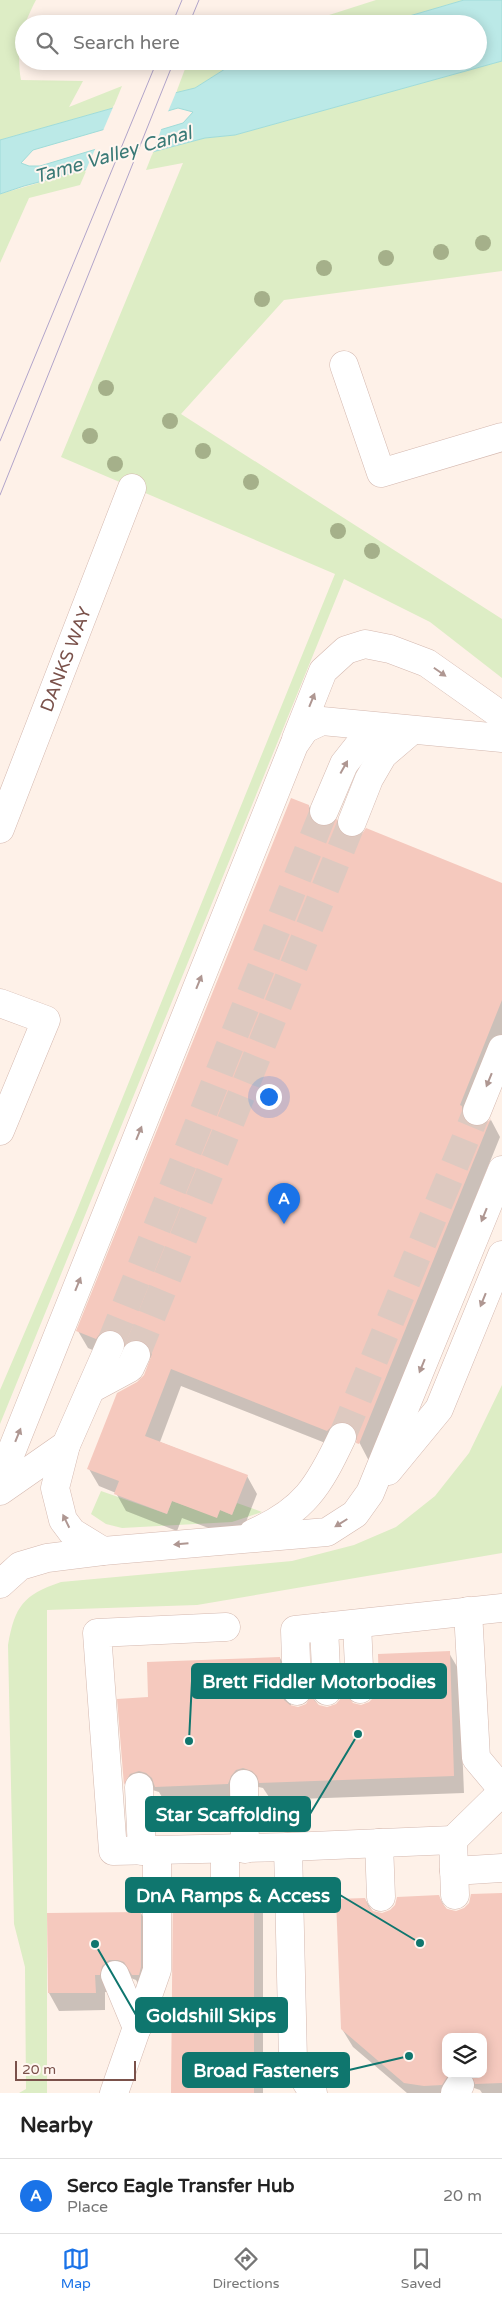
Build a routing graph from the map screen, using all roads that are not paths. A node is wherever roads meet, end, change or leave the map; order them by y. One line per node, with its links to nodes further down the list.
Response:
1 (344, 365): 2 (street)
2 (502, 437)
3 (132, 488): 10 (street, DANKS WAY)
4 (502, 716): 7 (street, one-way to 4)
5 (414, 729): 6 (street); 7 (street); 8 (street, one-way to 5); 9 (street)
6 (502, 738)
7 (294, 745): 22 (street, one-way to 7)
8 (324, 811)
9 (352, 822)
10 (0, 829)
11 (0, 1003): 14 (street)
12 (502, 1049): 13 (street, one-way to 13)
13 (477, 1111)
14 (0, 1131)
15 (502, 1170): 24 (street, one-way to 24)
16 (502, 1255): 24 (street, one-way to 24)
17 (110, 1344): 19 (street)
18 (136, 1355): 19 (street)
19 (91, 1389): 21 (street)
20 (342, 1437): 25 (street)
21 (66, 1445): 23 (street); 26 (street, one-way to 21)
22 (0, 1480)
23 (0, 1491)
24 (370, 1493): 25 (street, one-way to 25)
25 (238, 1539): 26 (street, one-way to 26)
26 (103, 1551): 27 (street)
27 (0, 1584)
28 (502, 1608): 29 (street)
29 (468, 1612): 30 (street); 38 (street)
30 (357, 1624): 32 (street); 33 (street)
31 (226, 1627): 43 (street)
32 (324, 1627): 34 (street); 35 (street)
33 (360, 1689)
34 (297, 1691)
35 (327, 1691)
36 (244, 1784): 42 (street)
37 (139, 1787): 43 (street)
38 (502, 1790): 39 (street)
39 (453, 1840): 40 (street); 44 (street)
40 (379, 1843): 41 (street); 46 (street)
41 (288, 1847): 42 (street); 49 (street)
42 (235, 1849): 43 (street); 45 (street)
43 (150, 1851): 48 (street)
44 (502, 1868)
45 (225, 1882)
46 (381, 1897)
47 (115, 1975): 48 (street)
48 (137, 2028): 50 (street)
49 (304, 2089)
50 (114, 2093)

